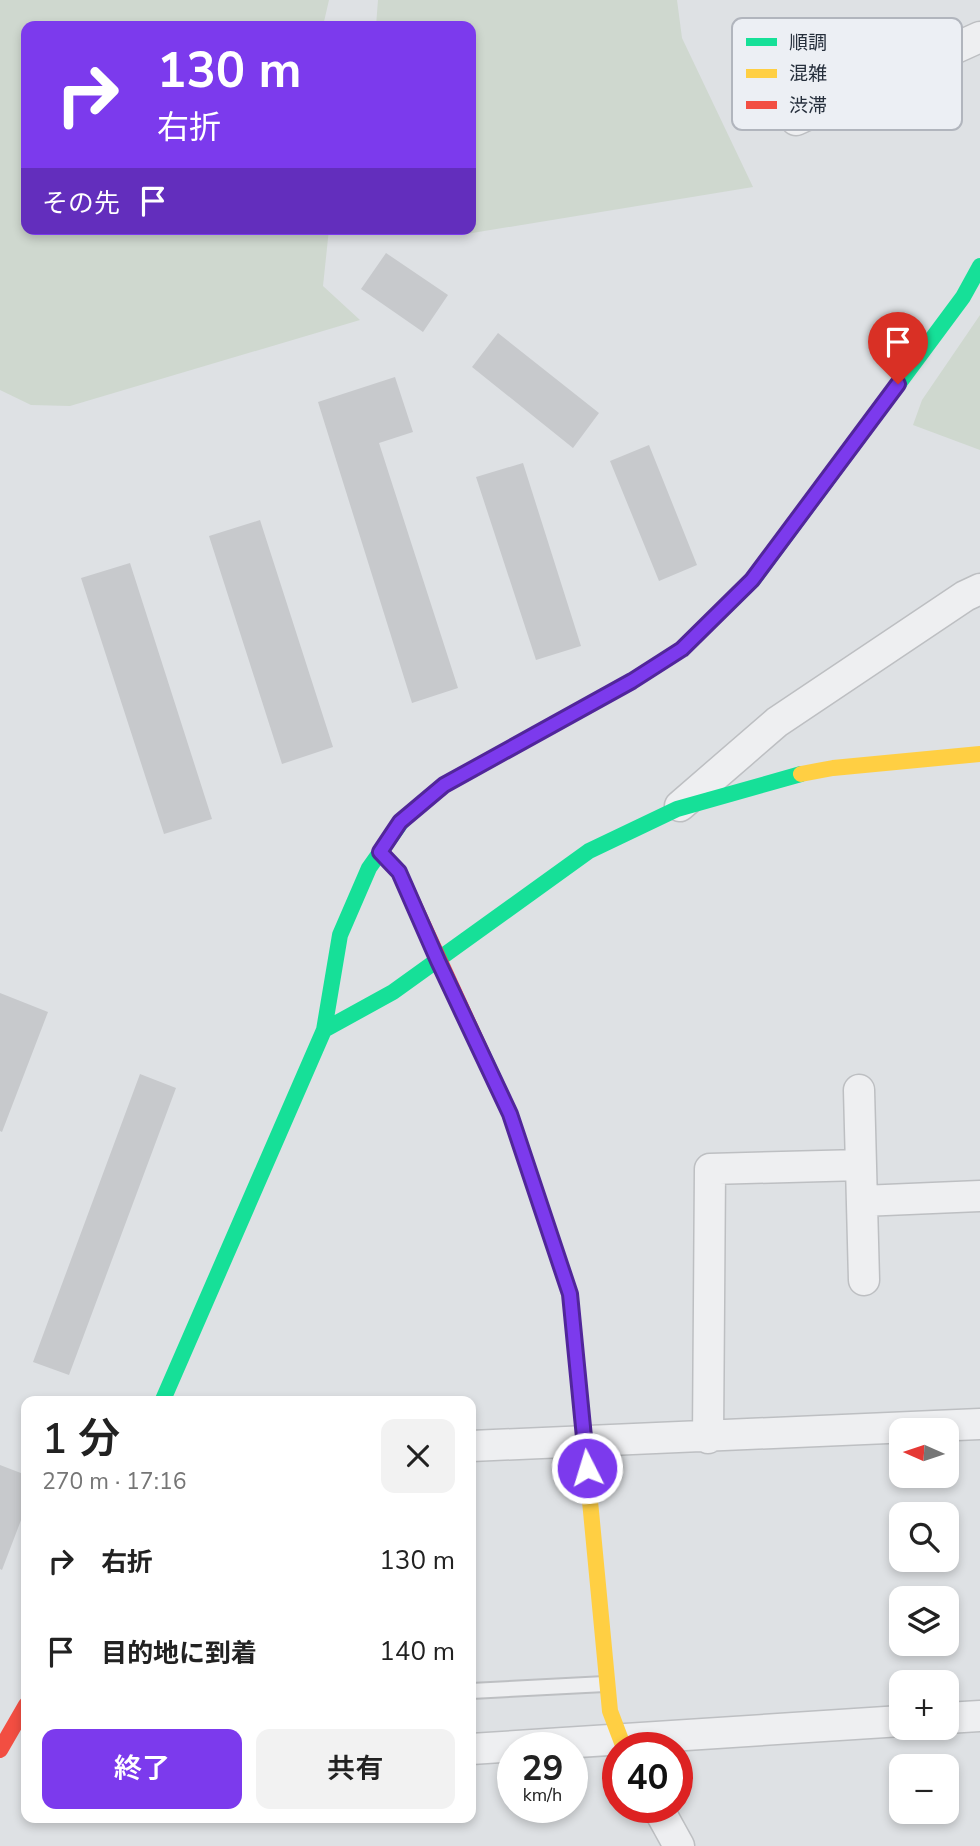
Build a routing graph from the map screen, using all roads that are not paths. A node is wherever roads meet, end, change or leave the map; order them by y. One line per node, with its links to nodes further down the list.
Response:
1 (980, 37): 2 (street)
2 (962, 45)
3 (980, 266): 7 (street)
4 (980, 589): 6 (street)
5 (980, 754): 6 (street)
6 (677, 809): 8 (street)
7 (380, 852): 8 (street); 9 (street)
8 (438, 961): 9 (street); 18 (street)
9 (324, 1030): 15 (street)
10 (859, 1090): 11 (street)
11 (861, 1165): 13 (street); 17 (street)
12 (980, 1196): 13 (street)
13 (862, 1201): 14 (street)
14 (864, 1280)
15 (165, 1396)
16 (980, 1424): 17 (street)
17 (708, 1438): 18 (street)
18 (585, 1441): 19 (street); 20 (street)
19 (476, 1446)
20 (607, 1684): 21 (lane); 26 (street)
21 (476, 1691)
22 (980, 1716): 23 (street)
23 (959, 1717)
24 (21, 1718): 29 (street)
25 (889, 1722): 27 (street)
26 (618, 1732)
27 (693, 1738)
28 (602, 1745): 30 (street)
29 (9, 1748)
30 (476, 1749)
31 (666, 1823): 32 (street)
32 (679, 1846)

